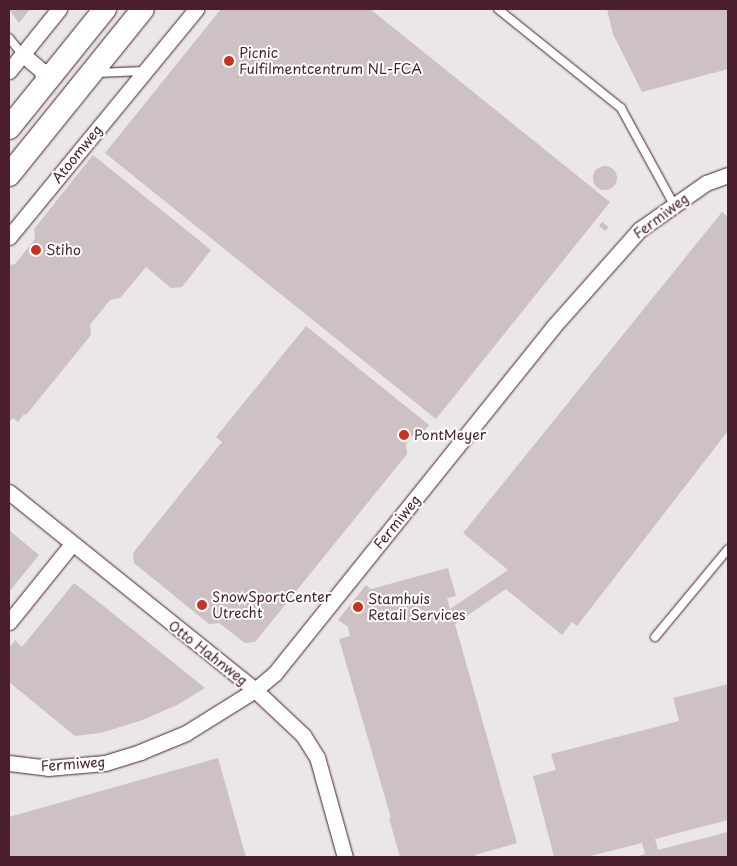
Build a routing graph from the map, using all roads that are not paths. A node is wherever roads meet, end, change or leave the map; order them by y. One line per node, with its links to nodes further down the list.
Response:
1 (59, 9): 7 (street)
2 (105, 9): 11 (main road)
3 (143, 9): 10 (main road)
4 (196, 9): 9 (street, Atoomweg)
5 (498, 9): 16 (lane)
6 (9, 38): 7 (lane)
7 (22, 54): 8 (street); 11 (street)
8 (9, 71)
9 (144, 72): 10 (lane); 17 (street, Atoomweg)
10 (91, 73): 12 (main road)
11 (44, 85): 12 (main road); 13 (main road)
12 (66, 104): 14 (main road)
13 (9, 128)
14 (9, 175)
15 (728, 175): 16 (street, Fermiweg)
16 (674, 205): 23 (street, Fermiweg)
17 (9, 237)
18 (9, 492): 19 (street, Otto Hahnweg)
19 (72, 544): 21 (street); 23 (street, Otto Hahnweg)
20 (728, 548): 22 (lane)
21 (9, 622)
22 (655, 637)
23 (255, 690): 24 (street, Fermiweg); 25 (street, Otto Hahnweg)
24 (9, 763)
25 (345, 857)

